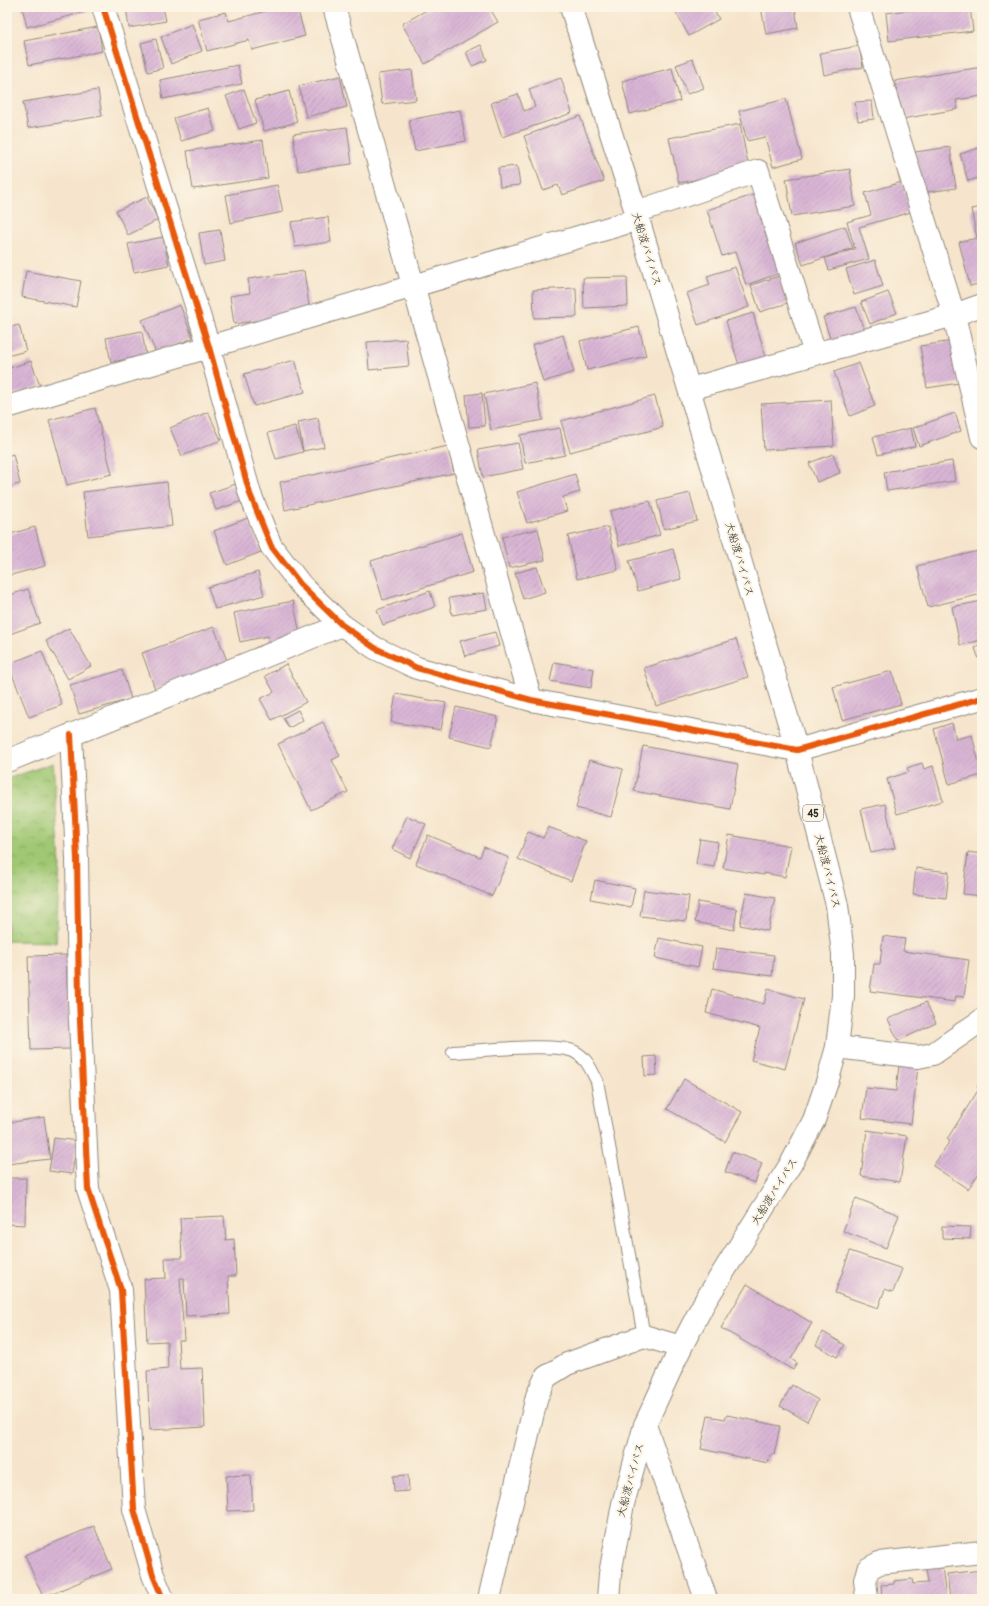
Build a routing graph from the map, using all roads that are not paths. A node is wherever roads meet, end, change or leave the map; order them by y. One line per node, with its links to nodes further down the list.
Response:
1 (103, 7): 9 (main road)
2 (334, 7): 6 (main road)
3 (571, 7): 5 (main road, 大船渡バイパス / 45)
4 (858, 7): 8 (main road)
5 (637, 216): 6 (main road); 10 (main road); 11 (main road, 大船渡バイパス / 45)
6 (413, 286): 9 (main road); 16 (main road)
7 (982, 306): 8 (main road)
8 (954, 315): 10 (main road); 13 (main road)
9 (210, 347): 12 (main road); 14 (main road)
10 (815, 354): 11 (main road)
11 (690, 389): 18 (main road, 大船渡バイパス / 45)
12 (7, 407)
13 (982, 437)
14 (342, 625): 16 (main road); 17 (main road)
15 (982, 698): 18 (main road)
16 (531, 700): 18 (main road)
17 (71, 736): 19 (main road); 27 (main road)
18 (797, 750): 21 (main road, 大船渡バイパス / 45)
19 (7, 761)
20 (982, 1020): 21 (main road)
21 (837, 1046): 24 (main road, 大船渡バイパス / 45)
22 (453, 1052): 23 (lane)
23 (644, 1336): 24 (main road); 28 (main road)
24 (681, 1347): 25 (main road, 大船渡バイパス / 45)
25 (645, 1425): 29 (main road, 大船渡バイパス / 45); 30 (main road)
26 (982, 1552): 31 (main road)
27 (163, 1599)
28 (489, 1599)
29 (608, 1599)
30 (706, 1599)
31 (867, 1599)

